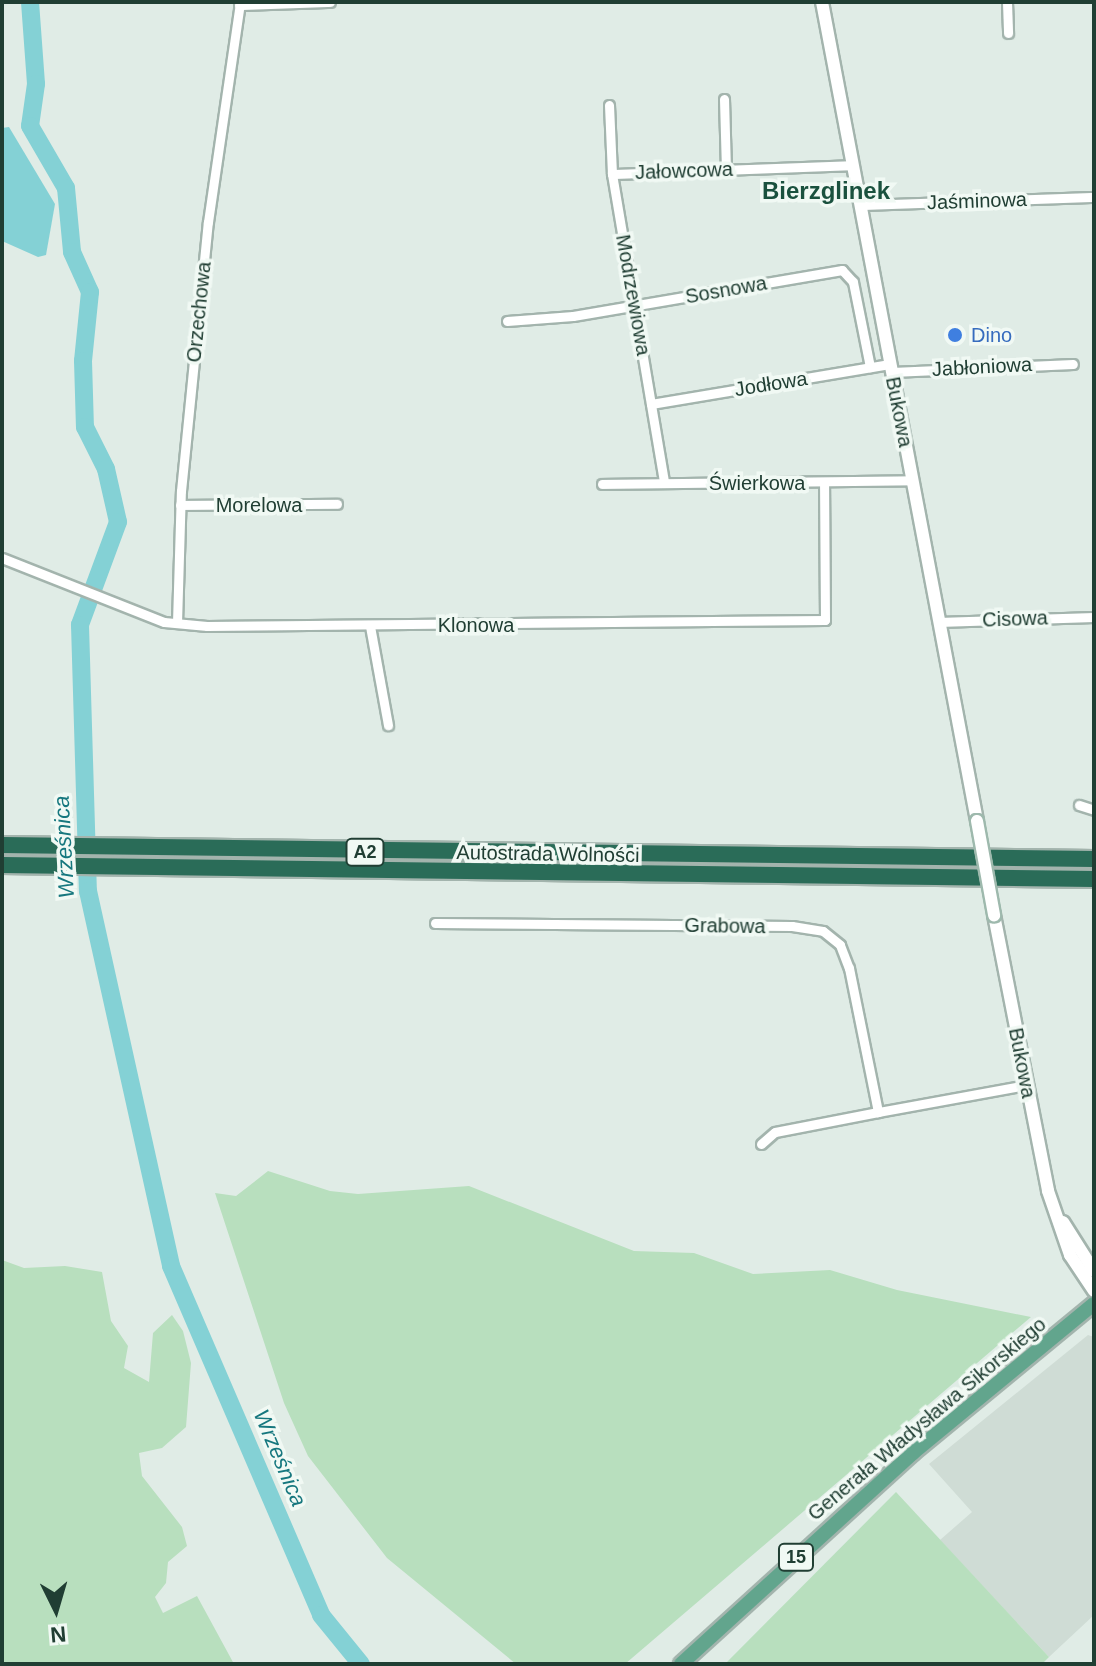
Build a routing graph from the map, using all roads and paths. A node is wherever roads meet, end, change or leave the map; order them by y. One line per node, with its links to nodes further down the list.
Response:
1 (330, 2): 4 (street)
2 (822, 2): 8 (main road, Bukowa)
3 (1007, 2): 5 (street)
4 (239, 3): 24 (street, Orzechowa)
5 (1008, 33)
6 (724, 99): 9 (street)
7 (609, 105): 10 (street, Modrzewiowa)
8 (852, 165): 9 (street, Jałowcowa); 12 (main road, Bukowa)
9 (726, 169): 10 (street, Jałowcowa)
10 (612, 174): 13 (street, Modrzewiowa)
11 (1094, 197): 12 (street, Jaśminowa)
12 (860, 205): 17 (main road, Bukowa)
13 (635, 306): 14 (street, Sosnowa); 16 (street, Sosnowa); 18 (street, Modrzewiowa)
14 (507, 321)
15 (1073, 364): 17 (street, Jabłoniowa)
16 (870, 367): 17 (street, Jodłowa); 18 (street, Jodłowa)
17 (891, 368): 19 (main road, Bukowa)
18 (651, 404): 21 (street, Modrzewiowa)
19 (912, 480): 20 (street, Świerkowa); 27 (main road, Bukowa)
20 (824, 482): 21 (street, Świerkowa); 29 (street, Klonowa)
21 (664, 483): 22 (street, Świerkowa)
22 (602, 484)
23 (337, 504): 24 (street, Morelowa)
24 (180, 505): 28 (street, Orzechowa)
25 (2, 558): 28 (street, Klonowa)
26 (1093, 620): 27 (street, Cisowa)
27 (938, 622): 38 (main road, Bukowa, bridge)
28 (177, 623): 29 (street, Klonowa)
29 (370, 626): 30 (street)
30 (388, 725)
31 (1079, 805): 32 (street)
32 (1094, 810)
33 (2, 845): 34 (highway, Autostrada Wolności / A2)
34 (1094, 859)
35 (2, 865): 36 (highway, Autostrada Wolności / A2)
36 (1094, 879)
37 (435, 923): 39 (street, Grabowa)
38 (1027, 1085): 39 (street); 41 (main road, Bukowa)
39 (878, 1112): 40 (street)
40 (761, 1144)
41 (1055, 1209): 42 (main road, Bukowa); 43 (main road, Bukowa)
42 (1094, 1271)
43 (1094, 1291)
44 (1094, 1304): 45 (main road, Generała Władysława Sikorskiego / 15)
45 (681, 1664)

